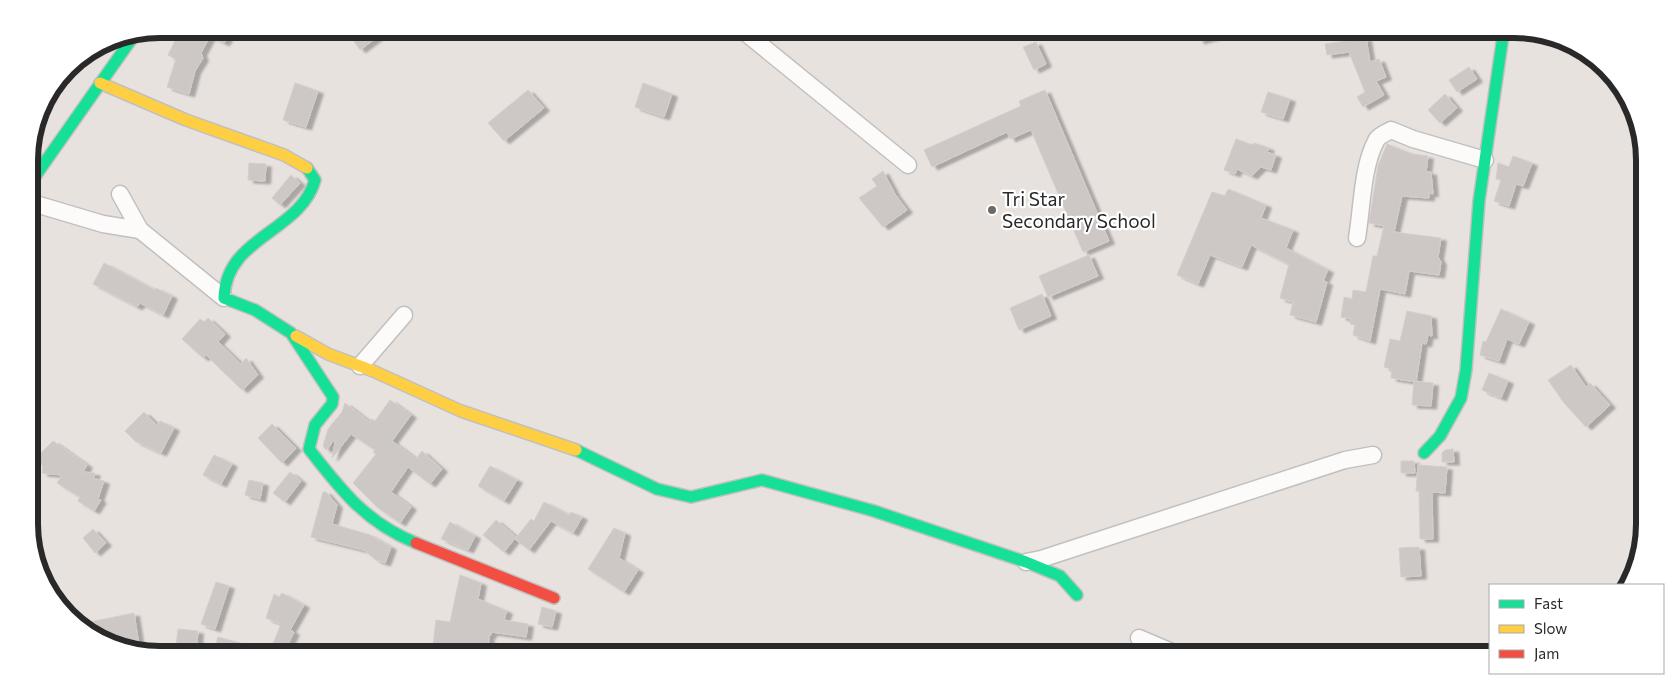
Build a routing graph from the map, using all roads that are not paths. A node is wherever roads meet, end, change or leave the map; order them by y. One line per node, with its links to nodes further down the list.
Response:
1 (752, 38): 6 (street)
2 (1503, 38): 5 (street)
3 (129, 42): 4 (street)
4 (100, 82): 7 (street); 12 (street)
5 (1485, 160): 11 (street); 16 (street)
6 (908, 165)
7 (38, 172)
8 (120, 194): 10 (street)
9 (38, 205): 10 (street)
10 (140, 230): 12 (street)
11 (1357, 238)
12 (224, 298): 14 (street)
13 (404, 315): 15 (street)
14 (291, 333): 15 (street); 20 (street)
15 (360, 366): 18 (street)
16 (1424, 453)
17 (1373, 455): 18 (street)
18 (1026, 562): 19 (street)
19 (1077, 596)
20 (554, 598)
21 (1138, 638): 22 (street)
22 (1157, 646)

